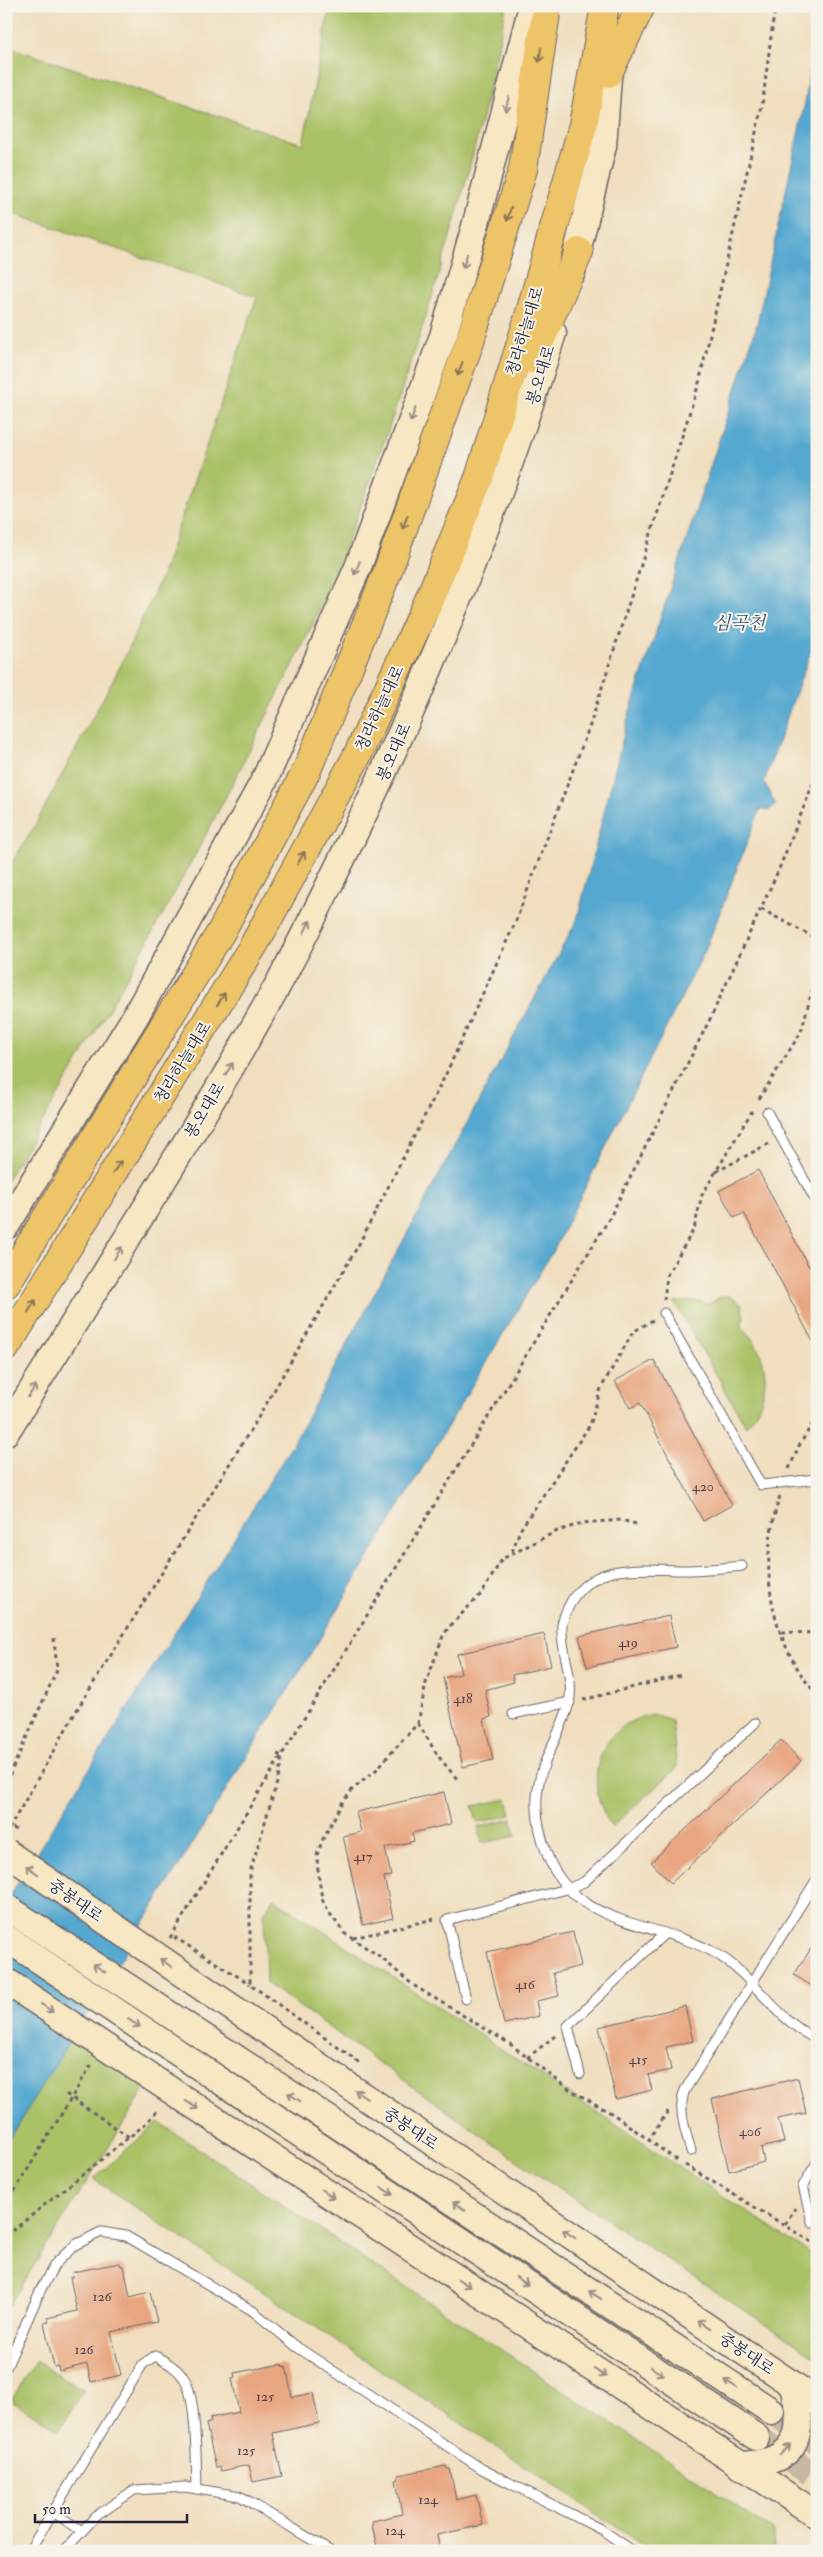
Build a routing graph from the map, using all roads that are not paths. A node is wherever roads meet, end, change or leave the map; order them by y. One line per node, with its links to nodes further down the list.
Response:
1 (532, 6): 11 (main road, one-way to 11)
2 (547, 6): 12 (highway, 청라하늘대로, one-way to 12)
3 (605, 6): 8 (highway, 청라하늘대로)
4 (614, 6): 6 (main road, 봉오대로)
5 (641, 6): 6 (highway)
6 (608, 73): 7 (main road, 봉오대로)
7 (579, 252): 8 (highway); 15 (main road, 봉오대로, one-way to 7)
8 (454, 537): 14 (highway, 청라하늘대로, one-way to 8)
9 (767, 1112): 10 (lane)
10 (817, 1203)
11 (6, 1226)
12 (6, 1284)
13 (664, 1313): 16 (lane)
14 (6, 1347)
15 (6, 1432)
16 (817, 1479)
17 (742, 1566): 18 (lane)
18 (570, 1702): 19 (lane); 23 (lane)
19 (513, 1714)
20 (755, 1724): 23 (lane)
21 (14, 1843): 36 (main road, 중봉대로, one-way to 21, bridge)
22 (817, 1879): 28 (lane)
23 (567, 1889): 25 (lane); 29 (lane)
24 (6, 1907): 38 (main road, one-way to 24, bridge)
25 (665, 1933): 28 (lane); 31 (lane)
26 (6, 1938): 39 (main road, one-way to 39, bridge)
27 (6, 1981): 40 (main road, one-way to 40, bridge)
28 (752, 1982): 30 (lane); 32 (lane)
29 (466, 1999)
30 (817, 2039)
31 (580, 2074)
32 (690, 2151)
33 (817, 2162): 34 (lane)
34 (812, 2222)
35 (6, 2368): 48 (lane)
36 (792, 2384): 37 (main road, 중봉대로); 40 (main road, one-way to 36)
37 (817, 2401)
38 (771, 2411)
39 (756, 2436)
40 (740, 2466): 43 (main road)
41 (197, 2489): 42 (lane); 44 (lane); 47 (lane)
42 (53, 2512): 44 (lane); 45 (lane)
43 (817, 2515)
44 (82, 2531): 46 (lane)
45 (29, 2551)
46 (64, 2551)
47 (330, 2551)
48 (633, 2551)

